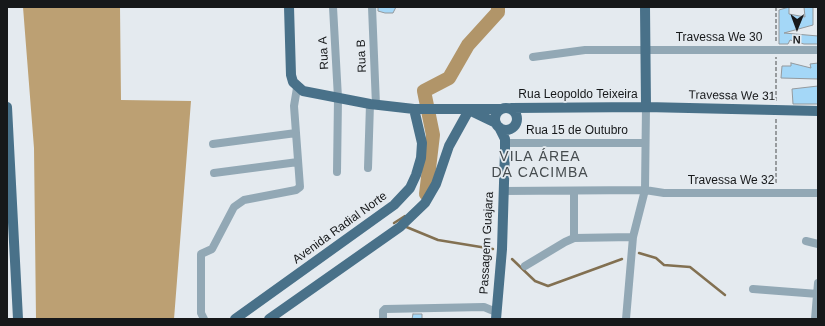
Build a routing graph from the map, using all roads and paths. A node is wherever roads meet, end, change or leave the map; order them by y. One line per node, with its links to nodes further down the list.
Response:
1 (290, 7): 10 (main road)
2 (333, 7): 11 (street, Rua A)
3 (372, 7): 12 (street, Rua B)
4 (645, 7): 6 (main road)
5 (776, 7): 7 (path)
6 (645, 50): 7 (street, Travessa We 30); 9 (street, Travessa We 30); 14 (main road)
7 (776, 50): 8 (street, Travessa We 30); 19 (path)
8 (818, 50)
9 (533, 56)
10 (297, 88): 11 (main road); 23 (street)
11 (338, 98): 12 (main road); 29 (street, Rua A)
12 (373, 104): 16 (main road); 28 (street, Rua B)
13 (7, 107): 31 (main road)
14 (646, 107): 15 (main road, Rua Leopoldo Teixeira); 19 (main road, Travessa We 31); 24 (street)
15 (511, 108): 17 (main road); 22 (main road)
16 (417, 109): 18 (main road); 48 (main road, Avenida Radial Norte)
17 (500, 109): 18 (main road); 21 (main road)
18 (469, 110): 21 (main road); 49 (main road)
19 (776, 110): 20 (main road, Travessa We 31); 35 (path)
20 (818, 111)
21 (497, 125): 22 (main road); 26 (main road, Passagem Guajara)
22 (512, 128): 26 (main road, Passagem Guajara)
23 (296, 133): 25 (street); 27 (street)
24 (645, 143): 26 (street, Rua 15 de Outubro); 32 (street)
25 (213, 144)
26 (507, 147): 33 (main road, Passagem Guajara)
27 (298, 162): 30 (street); 45 (street)
28 (368, 168)
29 (337, 172)
30 (214, 173)
31 (9, 187): 47 (main road)
32 (645, 190): 34 (street, Travessa We 32); 35 (street, Travessa We 32); 37 (street)
33 (503, 191): 34 (street, Travessa We 32); 46 (main road, Passagem Guajara)
34 (574, 191): 38 (street)
35 (776, 193): 36 (street, Travessa We 32)
36 (818, 193)
37 (633, 237): 38 (street); 51 (street)
38 (574, 238): 41 (street)
39 (806, 241): 40 (street)
40 (818, 244)
41 (524, 266)
42 (818, 283): 44 (street)
43 (753, 289): 44 (street)
44 (818, 294): 52 (street)
45 (202, 316)
46 (496, 316): 50 (street)
47 (18, 319)
48 (235, 319)
49 (269, 319)
50 (383, 319)
51 (626, 319)
52 (815, 319)

